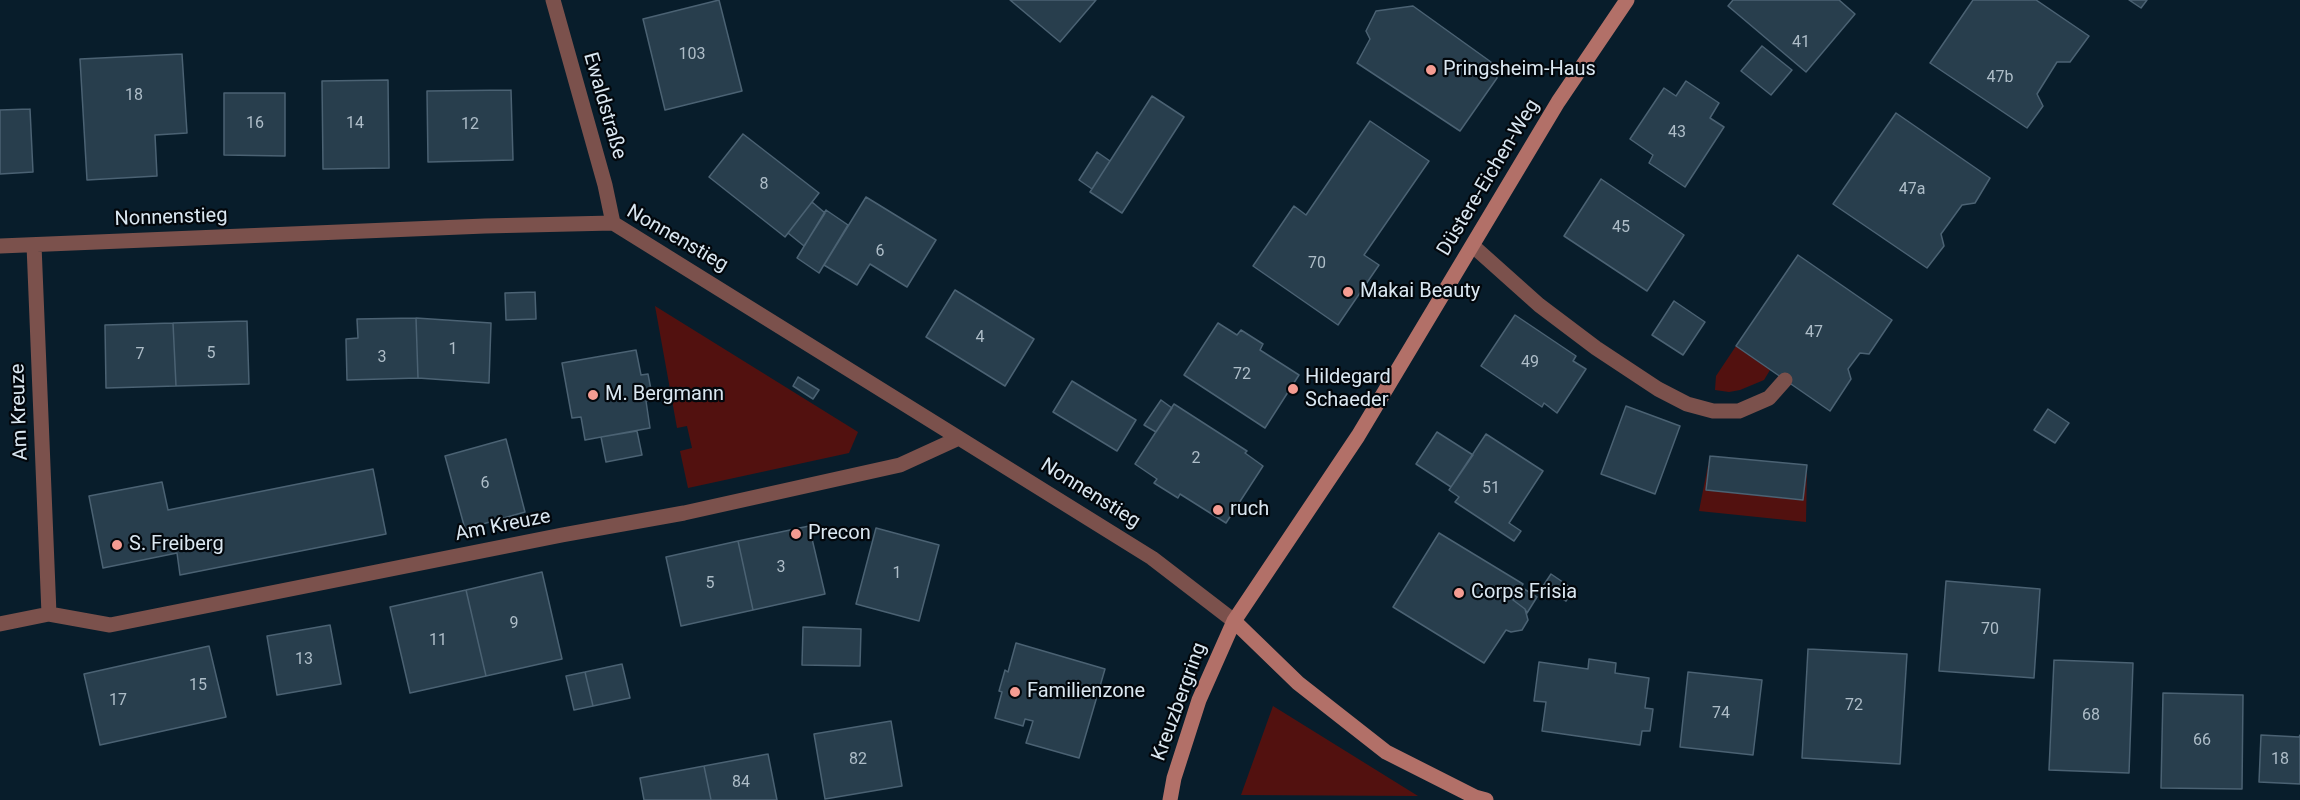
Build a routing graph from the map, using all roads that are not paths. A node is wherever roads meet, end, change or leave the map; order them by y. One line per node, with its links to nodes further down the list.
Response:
1 (553, 0): 3 (street, Ewaldstraße)
2 (1627, 0): 6 (street, Düstere-Eichen-Weg)
3 (613, 223): 4 (street, Nonnenstieg); 8 (street, Nonnenstieg)
4 (34, 245): 5 (street, Nonnenstieg); 9 (street, Am Kreuze)
5 (0, 246)
6 (1473, 246): 7 (street); 10 (street, Düstere-Eichen-Weg)
7 (1785, 380)
8 (959, 438): 9 (street, Am Kreuze); 10 (street, Nonnenstieg)
9 (49, 614): 11 (street, Am Kreuze)
10 (1234, 621): 12 (street, Kreuzbergring); 13 (street)
11 (0, 624)
12 (1170, 800)
13 (1486, 800)

